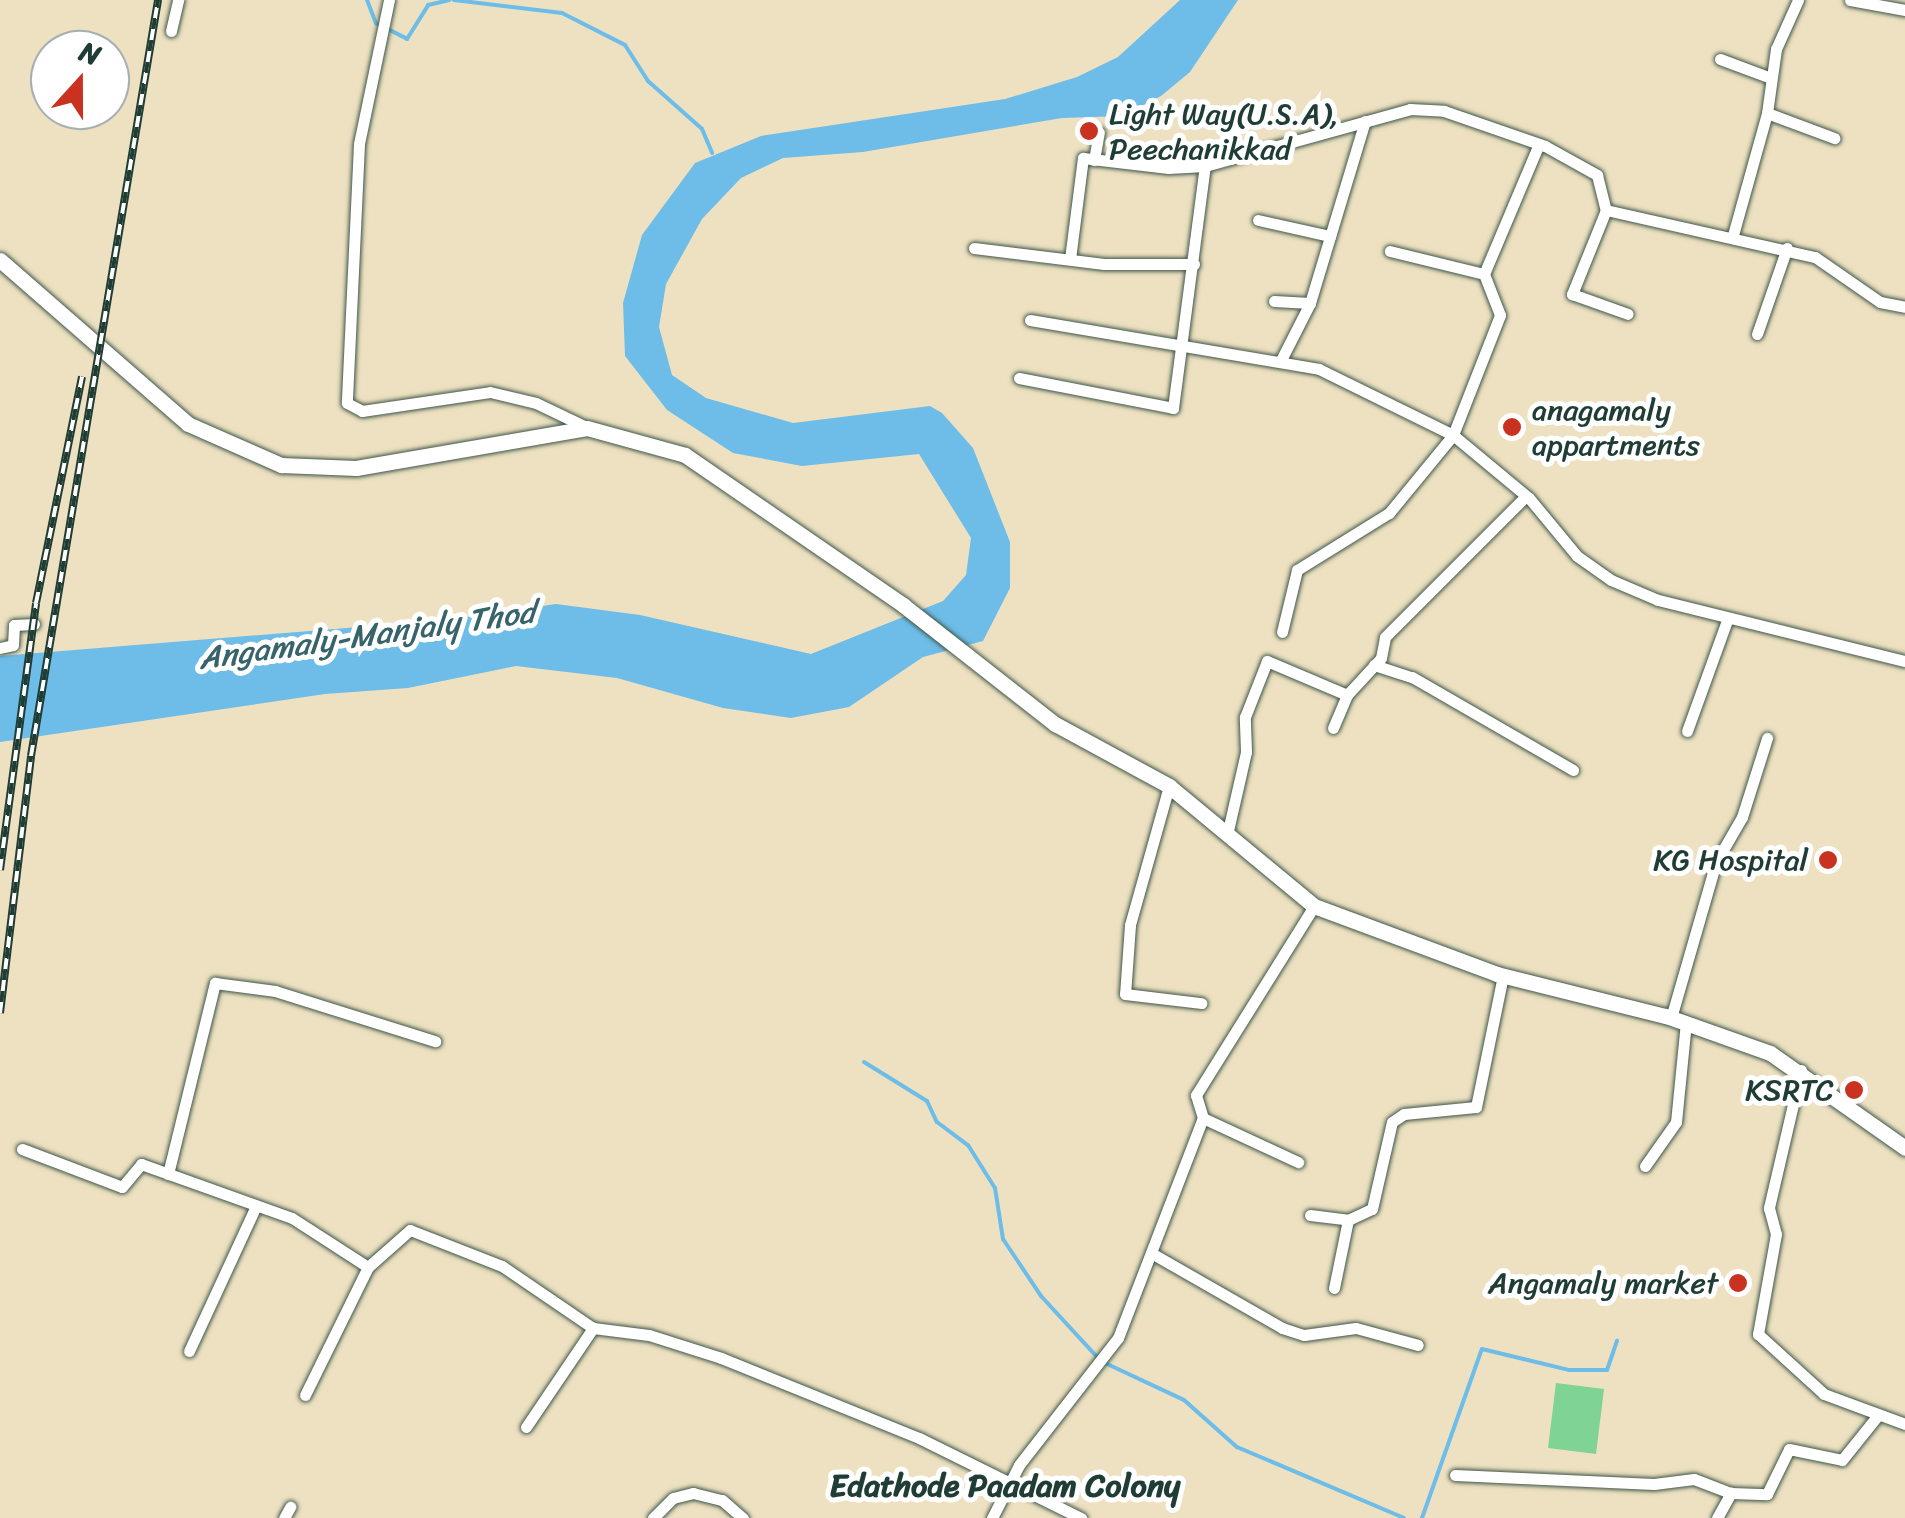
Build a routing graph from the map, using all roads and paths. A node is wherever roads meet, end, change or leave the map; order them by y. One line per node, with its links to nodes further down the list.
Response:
1 (178, 0): 6 (street)
2 (389, 0): 36 (street)
3 (1798, 0): 8 (street)
4 (1850, 0): 5 (street)
5 (1905, 10)
6 (171, 31)
7 (1720, 58): 8 (street)
8 (1770, 78): 9 (street)
9 (1767, 113): 12 (street); 18 (street)
10 (1365, 120): 13 (street); 15 (street); 19 (street)
11 (1098, 132): 14 (street)
12 (1834, 138)
13 (1539, 144): 16 (street); 26 (street)
14 (1094, 160): 15 (street); 23 (street)
15 (1205, 166): 25 (street)
16 (1606, 210): 18 (street); 30 (street)
17 (1258, 220): 19 (street)
18 (1732, 235): 21 (street)
19 (1330, 236): 28 (street)
20 (974, 248): 23 (street)
21 (1786, 248): 29 (street); 32 (street)
22 (1390, 251): 26 (street)
23 (1070, 259): 25 (street)
24 (0, 260): 36 (main road)
25 (1194, 264): 33 (street)
26 (1484, 274): 37 (street)
27 (1274, 300): 28 (street)
28 (1310, 303): 34 (street)
29 (1905, 307)
30 (1628, 314)
31 (1030, 320): 33 (street)
32 (1757, 334)
33 (1184, 348): 34 (street); 35 (street)
34 (1282, 360): 37 (street)
35 (1019, 378)
36 (587, 428): 50 (main road)
37 (1453, 435): 38 (street); 41 (street)
38 (1526, 496): 39 (street); 44 (street)
39 (1728, 618): 43 (street); 47 (street)
40 (34, 624): 42 (street)
41 (1282, 632)
42 (0, 648)
43 (1905, 660)
44 (1374, 665): 45 (street); 49 (street)
45 (1347, 694): 46 (street); 51 (street)
46 (1333, 728)
47 (1687, 732)
48 (1767, 738): 55 (street)
49 (1573, 770)
50 (1169, 786): 51 (main road); 54 (street)
51 (1227, 835): 52 (main road)
52 (1314, 906): 53 (main road); 58 (street)
53 (1503, 976): 55 (main road); 66 (street)
54 (1202, 1003)
55 (1679, 1020): 57 (main road); 62 (street)
56 (435, 1040): 63 (street)
57 (1801, 1070): 60 (main road); 74 (street)
58 (1203, 1118): 61 (street); 67 (street)
59 (22, 1148): 63 (street)
60 (1905, 1148)
61 (1298, 1162)
62 (1645, 1166)
63 (168, 1174): 64 (street)
64 (256, 1206): 68 (street); 72 (street)
65 (1310, 1215): 66 (street)
66 (1348, 1220): 69 (street)
67 (1153, 1254): 71 (street); 78 (street)
68 (368, 1267): 70 (street); 73 (street)
69 (1334, 1288)
70 (593, 1328): 76 (street); 78 (street)
71 (1418, 1345)
72 (189, 1350)
73 (304, 1395)
74 (1878, 1415): 75 (street); 79 (street)
75 (1905, 1424)
76 (526, 1428)
77 (1456, 1475): 79 (street)
78 (1010, 1485): 82 (street); 83 (street)
79 (1731, 1493): 84 (street)
80 (654, 1518): 81 (street)
81 (743, 1518)
82 (992, 1518)
83 (1081, 1518)
84 (1717, 1518)

